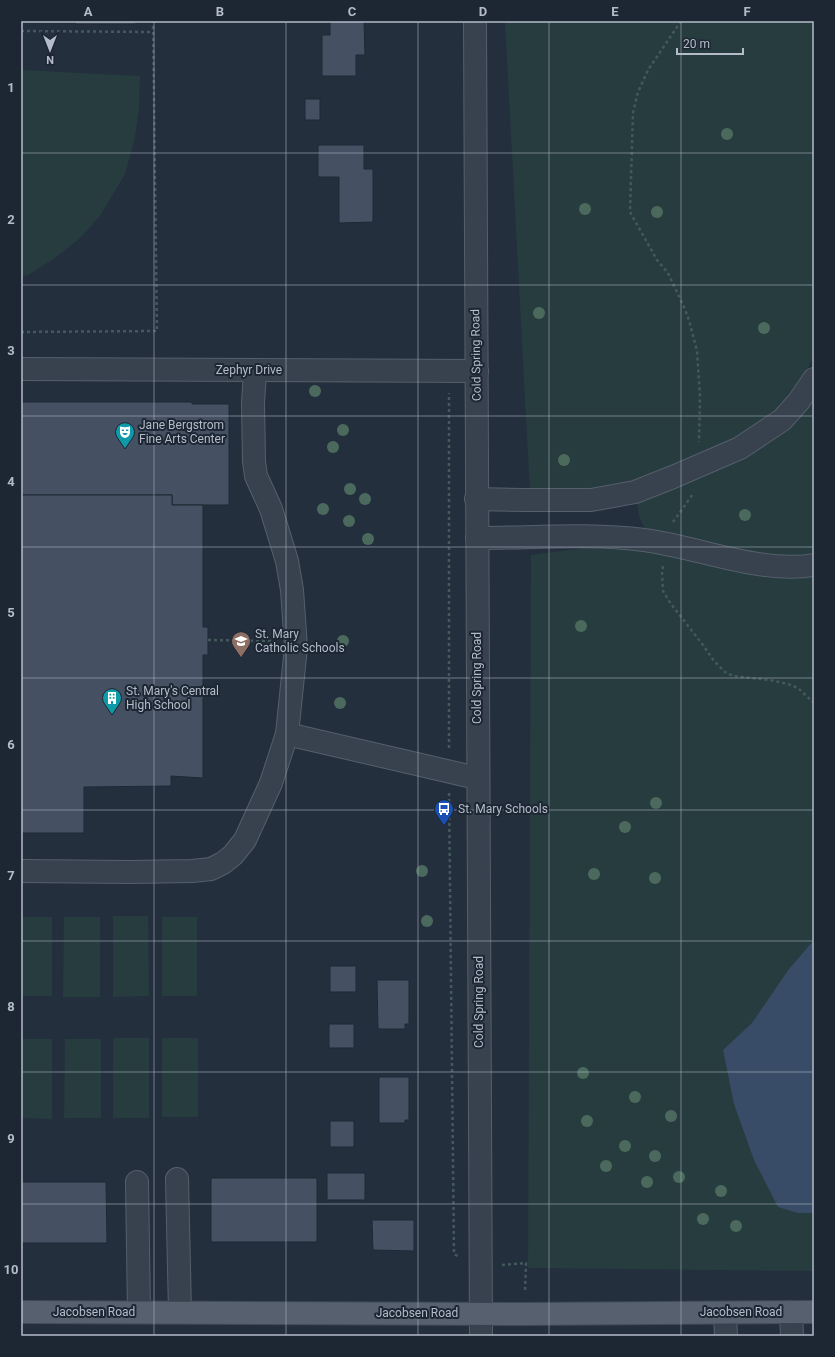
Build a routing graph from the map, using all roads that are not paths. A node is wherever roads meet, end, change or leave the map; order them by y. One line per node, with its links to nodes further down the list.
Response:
1 (475, 21): 4 (street, Cold Spring Road)
2 (21, 369): 3 (street, Zephyr Drive)
3 (255, 371): 4 (street, Zephyr Drive); 9 (street)
4 (477, 371): 6 (street, Cold Spring Road)
5 (814, 378): 6 (street)
6 (476, 498): 7 (street, Cold Spring Road)
7 (477, 538): 8 (street); 10 (street, Cold Spring Road)
8 (814, 565)
9 (287, 734): 10 (street); 11 (street)
10 (477, 778): 20 (street, Cold Spring Road)
11 (21, 871)
12 (177, 1180): 16 (street)
13 (137, 1182): 15 (street)
14 (21, 1312): 15 (main road, Jacobsen Road)
15 (139, 1312): 16 (main road, Jacobsen Road)
16 (180, 1312): 20 (main road, Jacobsen Road)
17 (725, 1312): 18 (main road, Jacobsen Road); 20 (main road, Jacobsen Road); 22 (street)
18 (791, 1312): 19 (main road, Jacobsen Road); 23 (street)
19 (814, 1312)
20 (481, 1314): 21 (street, Cold Spring Road)
21 (481, 1336)
22 (726, 1336)
23 (792, 1336)

